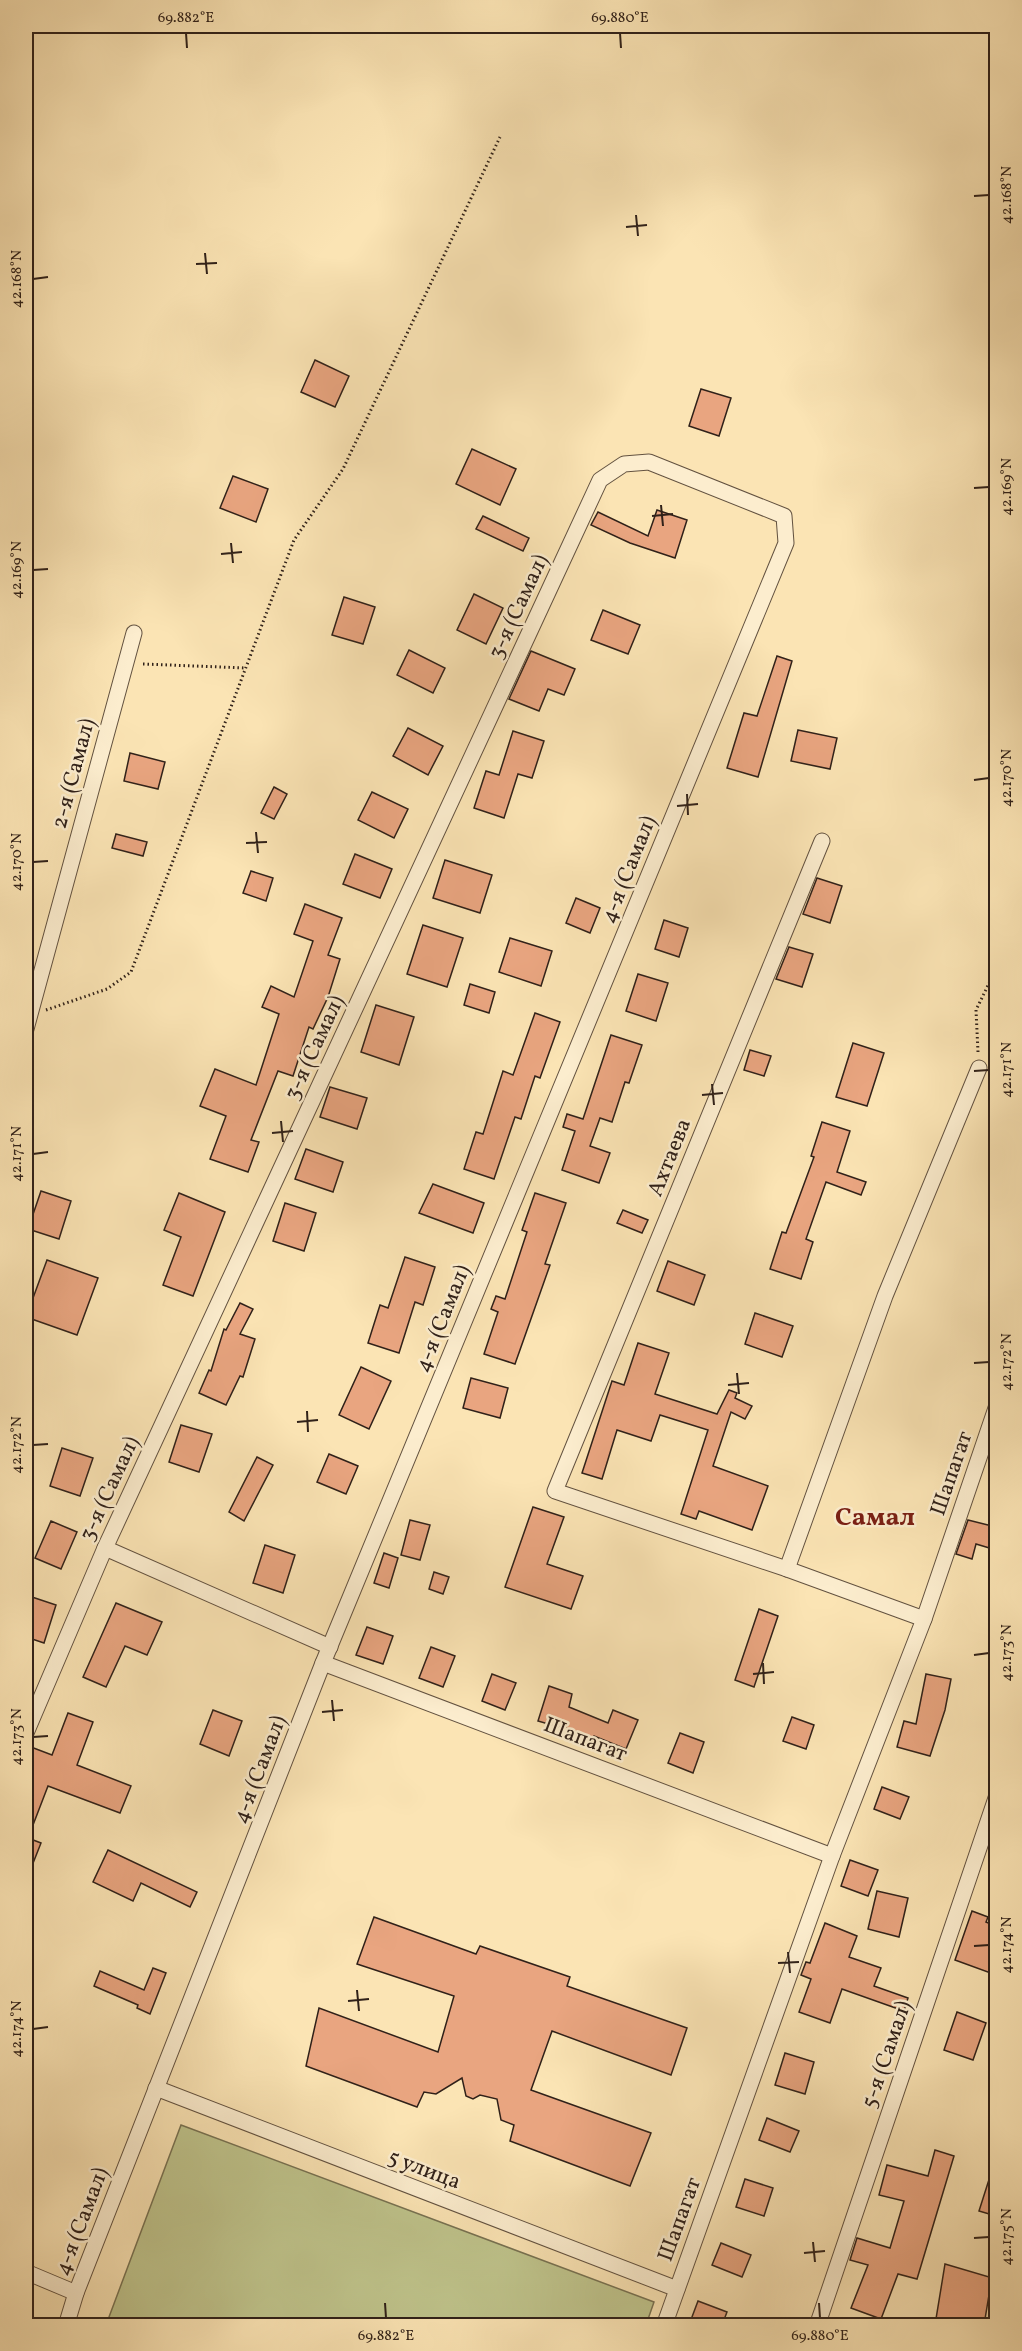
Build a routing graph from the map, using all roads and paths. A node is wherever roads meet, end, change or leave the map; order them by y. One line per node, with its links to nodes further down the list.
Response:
1 (500, 137): 5 (path)
2 (600, 480): 11 (street, 3-я (Самал)); 14 (street, 4-я (Самал))
3 (134, 633): 4 (street, 2-я (Самал))
4 (126, 663): 5 (path); 8 (street, 2-я (Самал))
5 (246, 668): 8 (path)
6 (822, 840): 12 (street, Ахтаева)
7 (996, 969): 9 (path)
8 (27, 1023)
9 (979, 1068): 12 (street)
10 (996, 1408): 13 (street, Шапагат)
11 (105, 1548): 14 (street); 16 (street, 3-я (Самал))
12 (787, 1569): 13 (street)
13 (924, 1619): 18 (street, Шапагат)
14 (330, 1647): 15 (street, 4-я (Самал))
15 (323, 1663): 18 (street, Шапагат); 19 (street, 4-я (Самал))
16 (26, 1733)
17 (996, 1802): 25 (street, 5-я (Самал))
18 (832, 1856): 21 (street, Шапагат)
19 (156, 2088): 21 (street, 5 улица); 22 (street, 4-я (Самал))
20 (26, 2272): 22 (street)
21 (677, 2289): 24 (street, Шапагат)
22 (76, 2293): 23 (street, 4-я (Самал))
23 (66, 2325)
24 (664, 2325)
25 (817, 2325)

